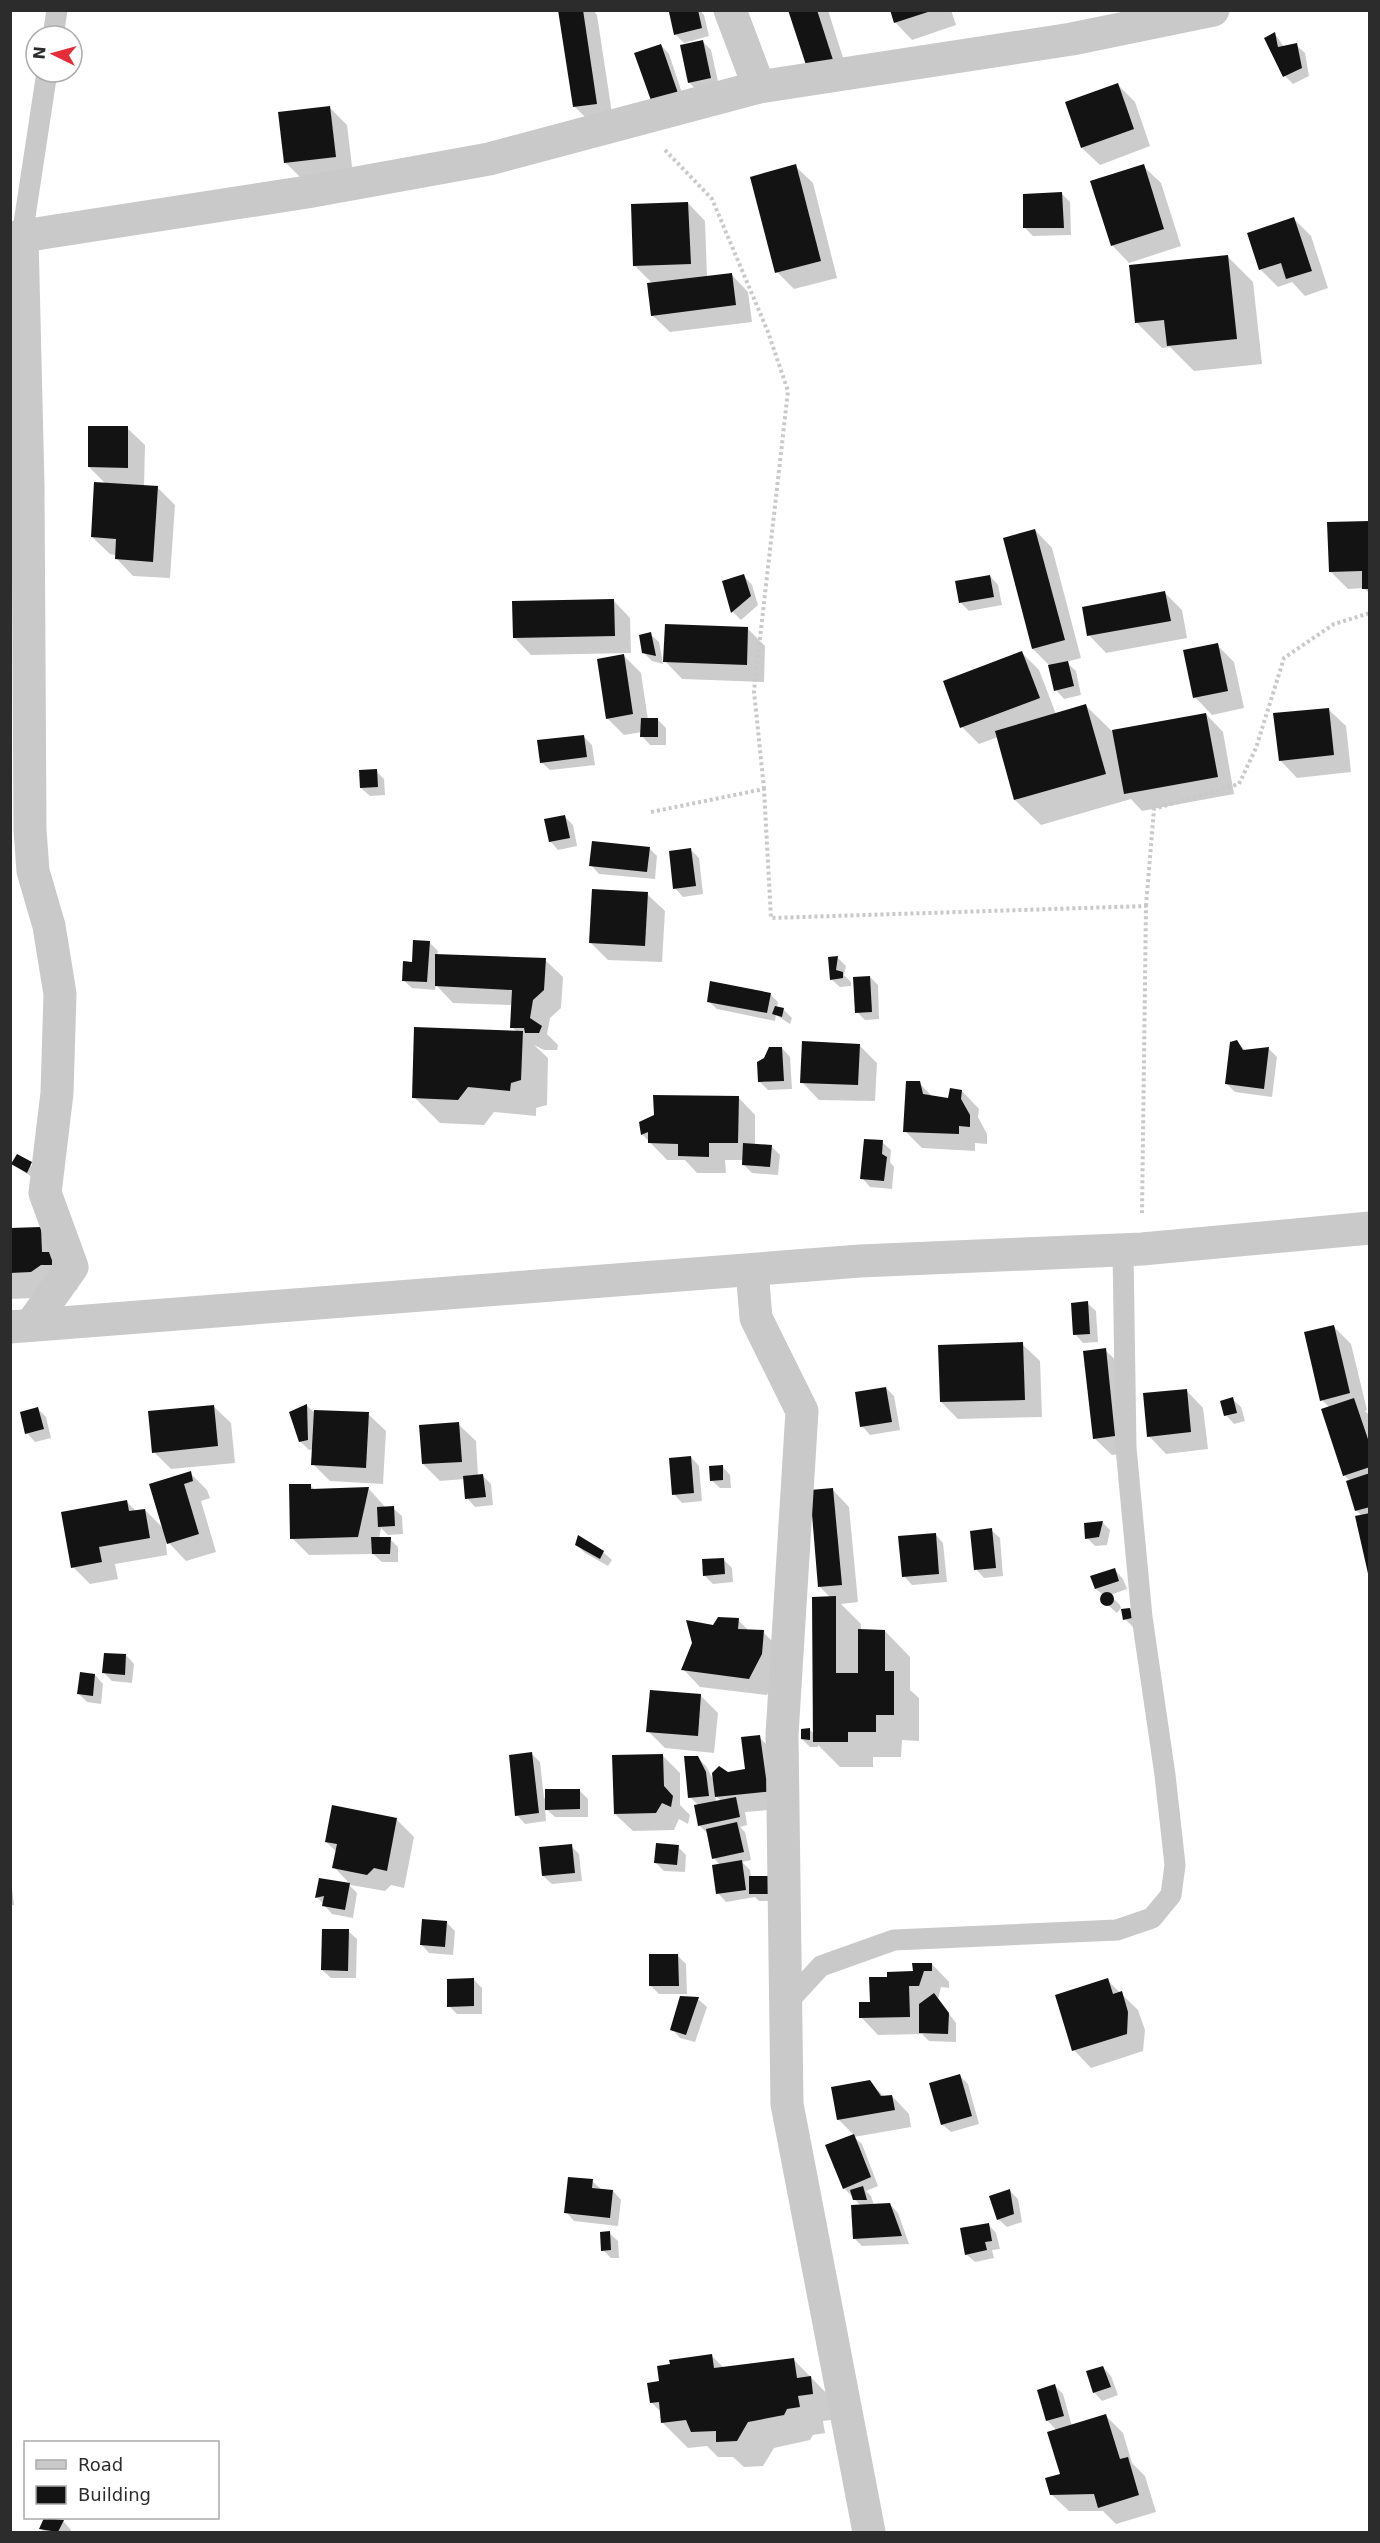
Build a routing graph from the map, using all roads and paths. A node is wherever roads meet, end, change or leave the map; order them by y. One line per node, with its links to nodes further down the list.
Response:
1 (730, 10): 4 (street)
2 (1213, 10): 4 (street)
3 (45, 84): 6 (lane)
4 (759, 87): 5 (street)
5 (636, 120): 6 (street); 8 (path)
6 (16, 237): 14 (street)
7 (1370, 613): 10 (path)
8 (764, 789): 9 (path); 10 (path)
9 (651, 812)
10 (1146, 906): 12 (path)
11 (1370, 1228): 12 (street)
12 (1132, 1250): 13 (street); 15 (lane)
13 (752, 1270): 14 (street); 15 (street)
14 (21, 1326)
15 (785, 2005): 16 (street)
16 (869, 2532)

